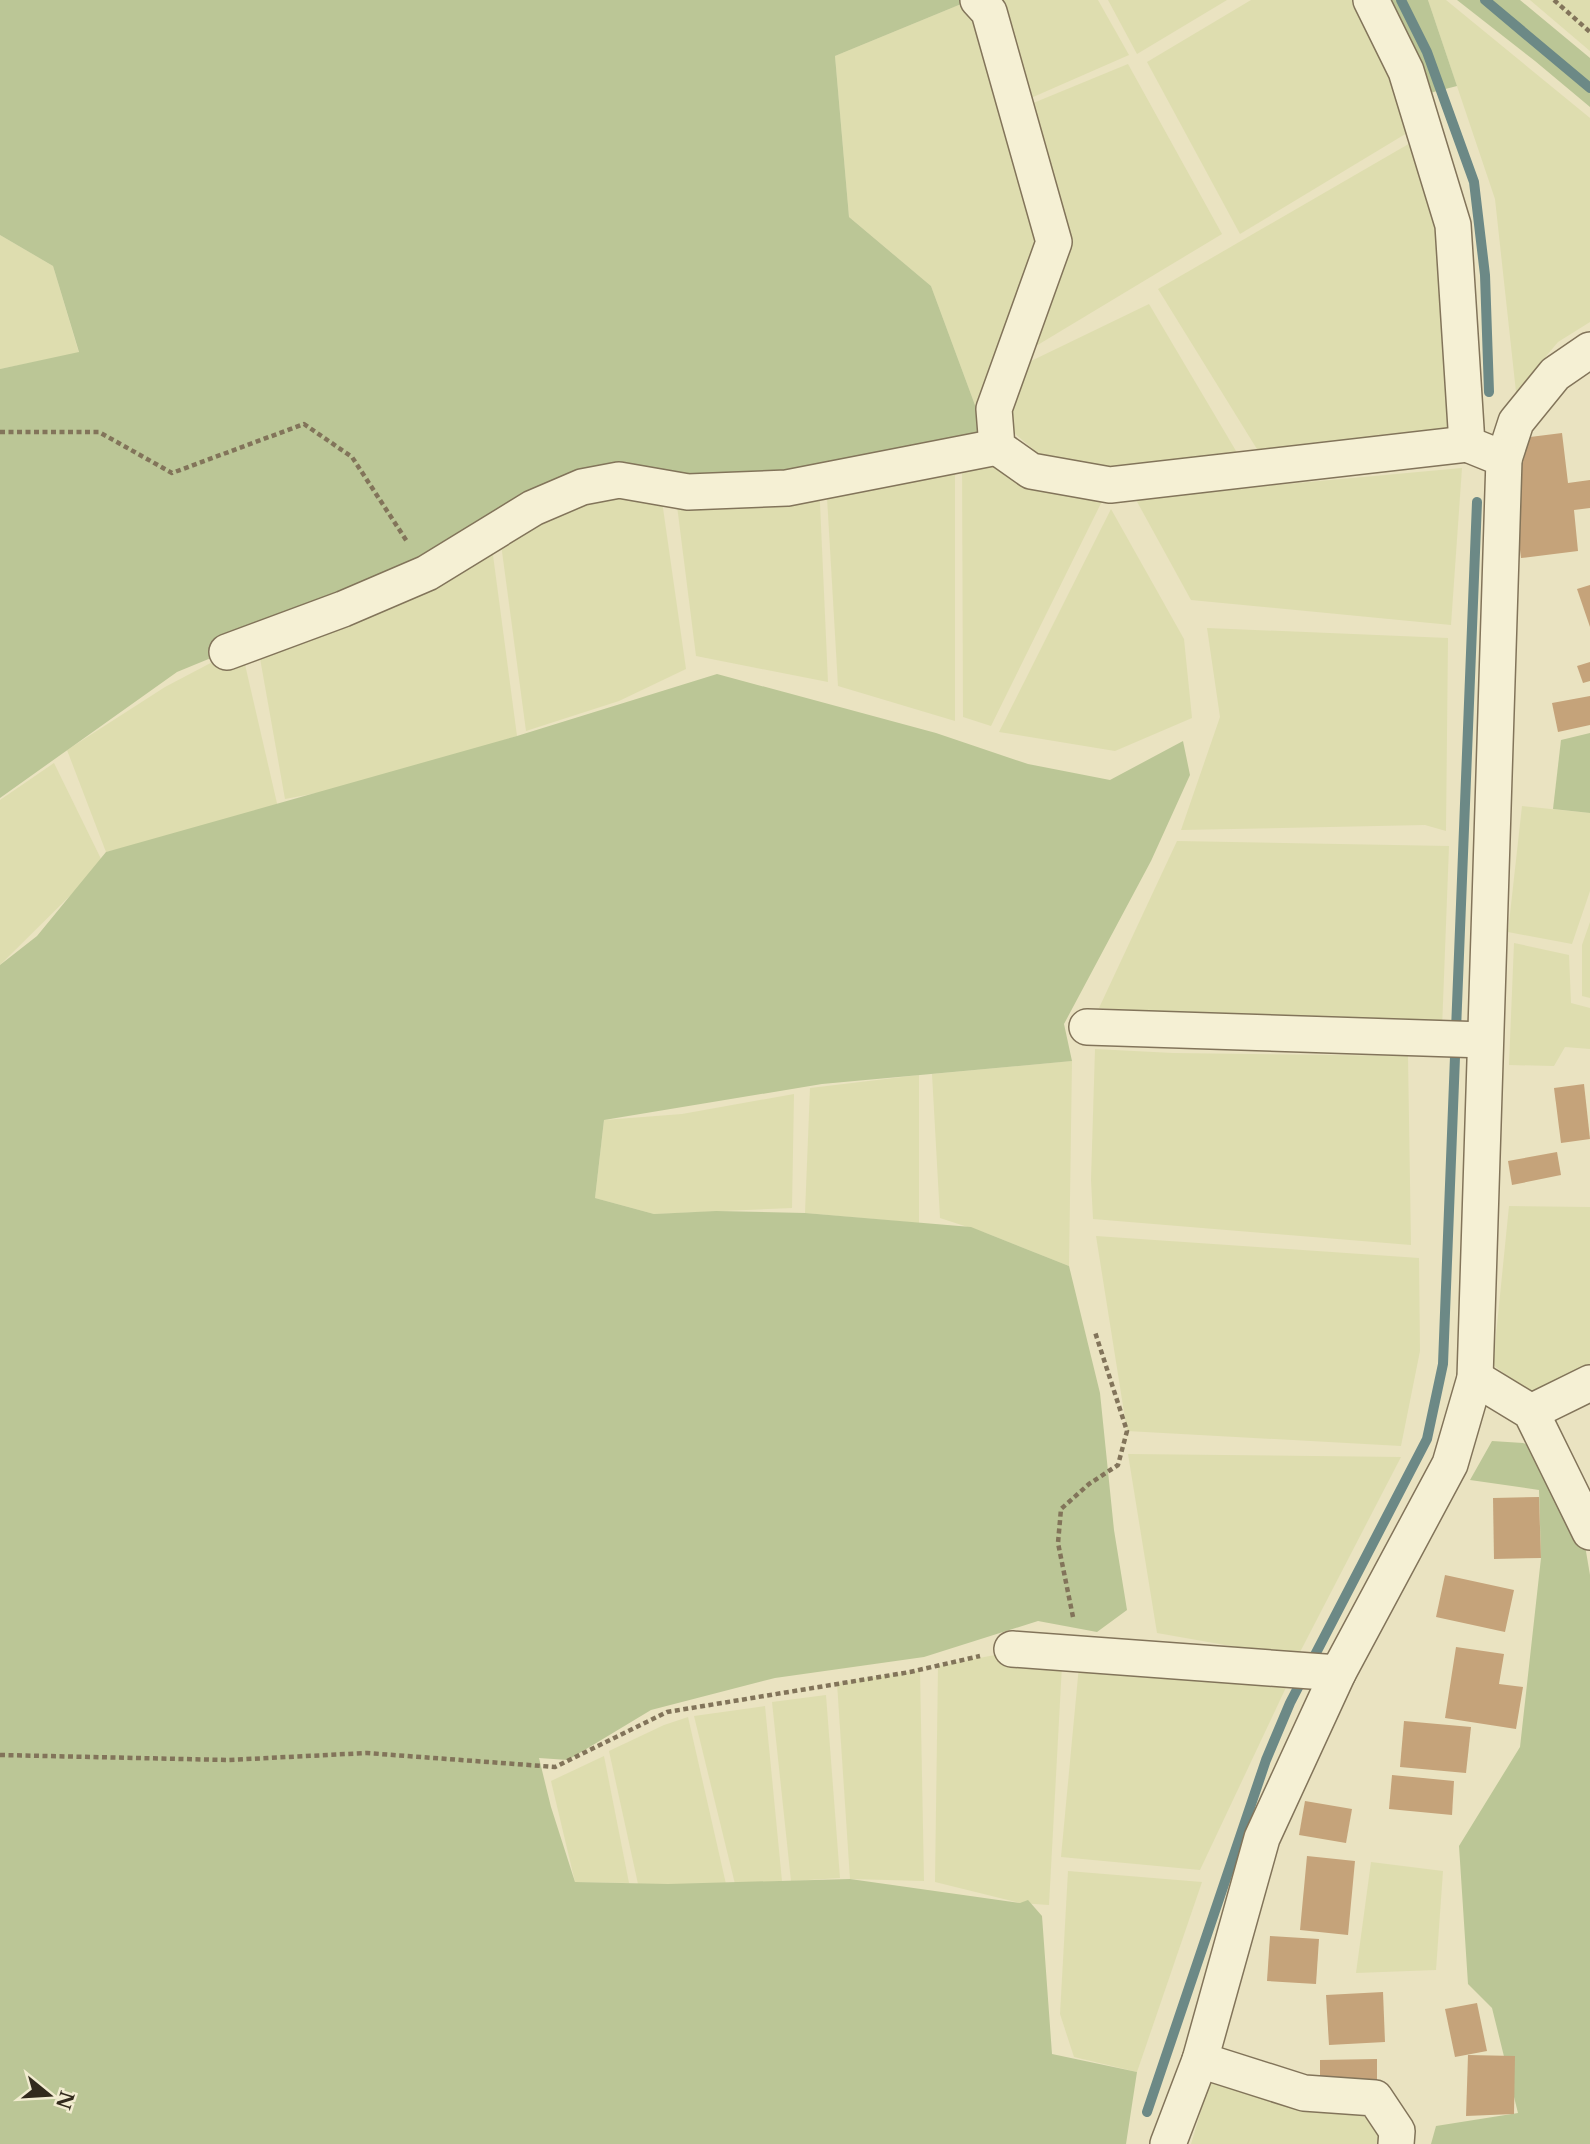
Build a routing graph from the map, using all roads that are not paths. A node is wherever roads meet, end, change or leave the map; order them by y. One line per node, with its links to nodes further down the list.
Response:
1 (978, 0): 4 (street)
2 (1371, 0): 5 (street)
3 (1590, 350): 5 (street)
4 (997, 447): 5 (street); 6 (street)
5 (1487, 452): 8 (street)
6 (227, 652)
7 (1087, 1027): 8 (street)
8 (1467, 1039): 9 (street)
9 (1475, 1378): 11 (street); 14 (street)
10 (1590, 1383): 11 (street)
11 (1531, 1412): 12 (street)
12 (1590, 1532)
13 (1012, 1649): 14 (street)
14 (1332, 1673): 15 (street)
15 (1199, 2060): 16 (street); 17 (street)
16 (1168, 2144)
17 (1396, 2144)

